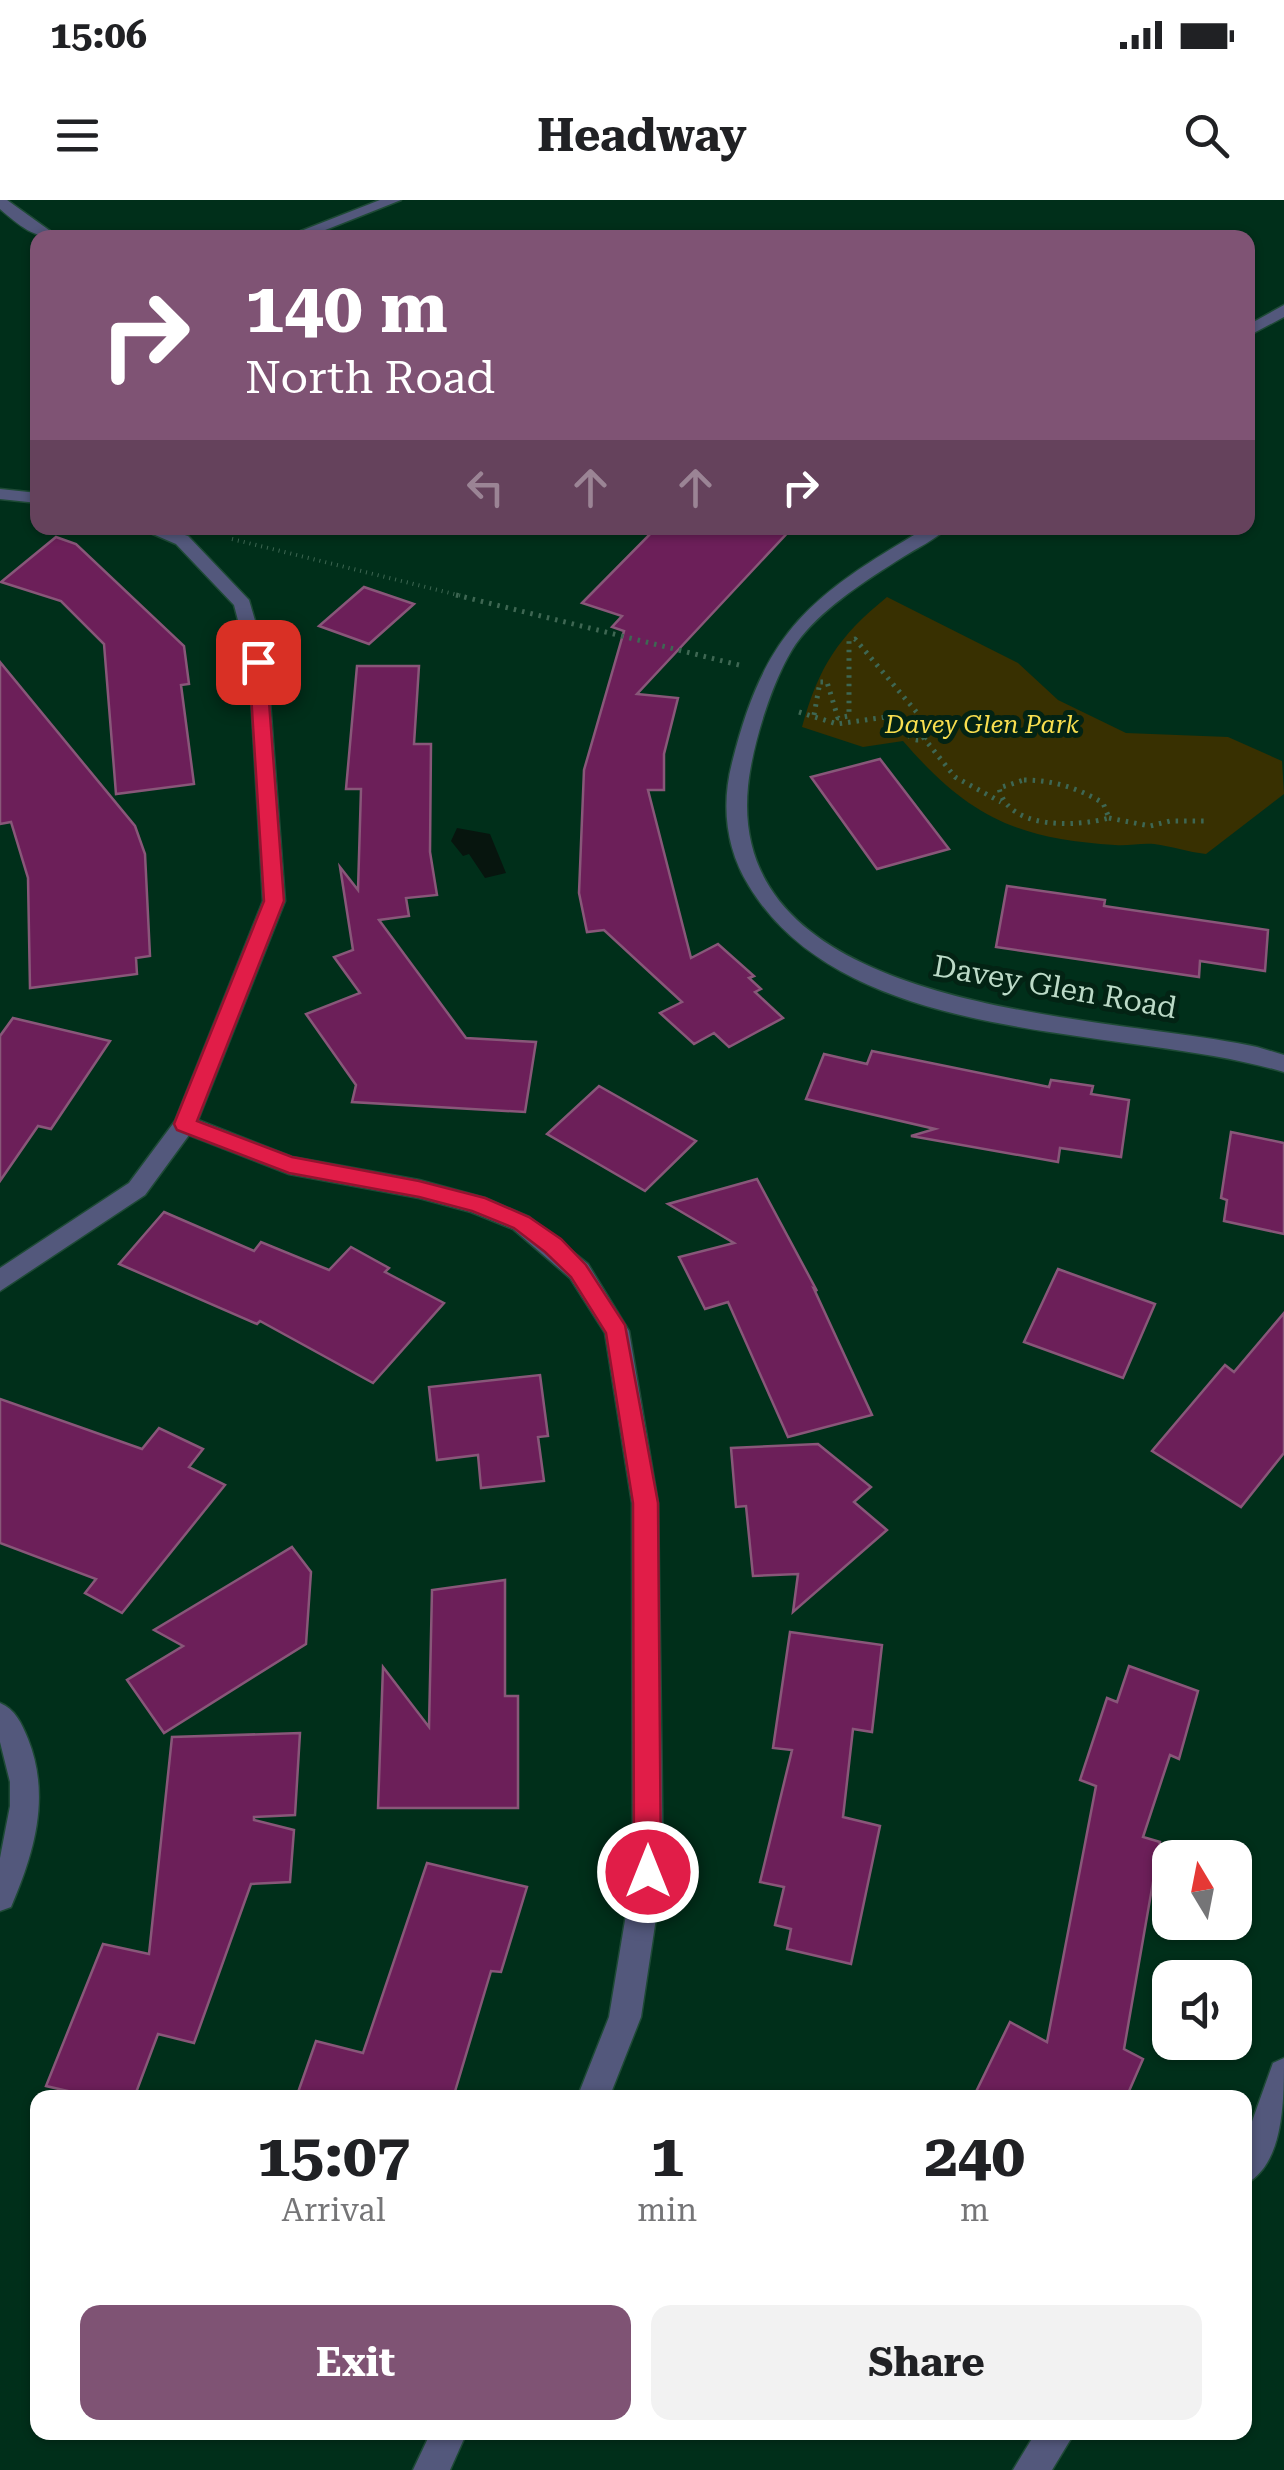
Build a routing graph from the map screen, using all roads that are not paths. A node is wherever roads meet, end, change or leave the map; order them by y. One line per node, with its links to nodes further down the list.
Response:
1 (394, 200): 4 (street)
2 (0, 202): 3 (street)
3 (36, 230)
4 (312, 230)
5 (1284, 310): 6 (street)
6 (1255, 327)
7 (0, 494): 8 (street)
8 (30, 497)
9 (168, 535): 12 (street)
10 (927, 535): 11 (street, Davey Glen Road)
11 (1284, 1064)
12 (185, 1124): 13 (street); 17 (street)
13 (0, 1281)
14 (0, 1716): 15 (street)
15 (0, 1898)
16 (1284, 2074): 18 (street)
17 (596, 2090)
18 (1252, 2158)
19 (446, 2440): 21 (street)
20 (1052, 2440): 22 (street)
21 (431, 2470)
22 (1031, 2470)

